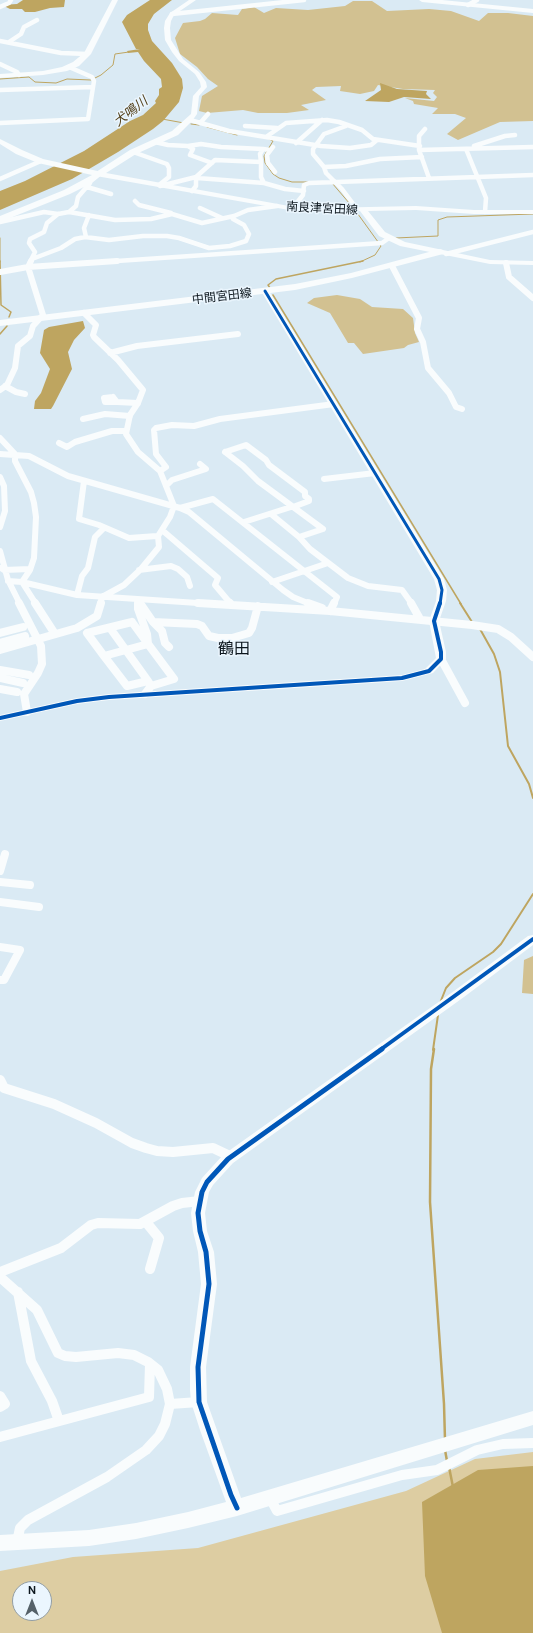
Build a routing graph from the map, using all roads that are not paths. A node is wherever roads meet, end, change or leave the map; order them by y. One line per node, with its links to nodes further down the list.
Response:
1 (11, 0): 8 (street)
2 (116, 0): 14 (main road)
3 (191, 0): 10 (street)
4 (304, 0): 10 (street)
5 (422, 0): 7 (main road)
6 (477, 0): 7 (street)
7 (468, 5): 9 (main road)
8 (0, 7)
9 (533, 11)
10 (172, 14): 22 (street)
11 (37, 20): 13 (street)
12 (0, 41): 13 (street)
13 (8, 42): 14 (street)
14 (87, 54): 16 (main road)
15 (0, 64): 17 (street)
16 (69, 67): 17 (main road); 19 (street)
17 (19, 75): 18 (main road)
18 (0, 76)
19 (93, 87): 20 (street); 25 (street)
20 (0, 90)
21 (208, 114): 24 (street)
22 (190, 120): 24 (street); 35 (street)
23 (322, 120): 26 (street); 27 (street); 36 (street)
24 (201, 122): 29 (street)
25 (0, 123)
26 (346, 126): 33 (street); 38 (street)
27 (277, 128): 29 (street); 31 (street)
28 (425, 129): 40 (street)
29 (239, 133): 31 (street)
30 (515, 135): 42 (street)
31 (266, 137): 32 (street)
32 (278, 140): 36 (street); 41 (street)
33 (377, 140): 38 (street); 40 (street)
34 (0, 141): 45 (main road)
35 (155, 142): 37 (street); 43 (street)
36 (296, 143): 38 (street)
37 (188, 146): 41 (street); 47 (street)
38 (316, 146): 48 (street)
39 (533, 147): 42 (street)
40 (420, 148): 42 (street); 44 (street)
41 (266, 149): 46 (street); 49 (street)
42 (466, 149): 52 (street)
43 (133, 152): 50 (street); 59 (street)
44 (422, 158): 48 (street); 54 (street)
45 (43, 161): 50 (main road); 55 (street)
46 (261, 162): 47 (street); 57 (street)
47 (212, 163): 53 (street)
48 (324, 167): 56 (street)
49 (275, 172)
50 (98, 174): 58 (main road); 59 (street, 南良津宮田線)
51 (533, 175): 52 (street)
52 (477, 176): 54 (street); 69 (street)
53 (197, 177): 57 (street); 59 (street); 60 (street)
54 (429, 178): 56 (street)
55 (0, 179)
56 (333, 181): 61 (street); 67 (street)
57 (264, 183): 61 (street)
58 (88, 184): 62 (street); 68 (street); 76 (main road)
59 (159, 186): 60 (street, 南良津宮田線)
60 (192, 191): 64 (street, 南良津宮田線)
61 (304, 191): 66 (street)
62 (111, 194)
63 (135, 201): 72 (street)
64 (277, 206): 66 (street, 南良津宮田線); 74 (street)
65 (200, 208): 75 (street)
66 (292, 208): 67 (street, 南良津宮田線)
67 (360, 209): 69 (street); 79 (street, 南良津宮田線)
68 (68, 212): 71 (street); 73 (street)
69 (485, 212): 70 (street)
70 (533, 212)
71 (58, 214): 76 (street); 82 (street)
72 (172, 214): 73 (street); 75 (street)
73 (89, 216): 78 (street)
74 (234, 216): 75 (street); 80 (street)
75 (222, 218)
76 (0, 220)
77 (533, 232): 81 (street)
78 (86, 237): 80 (street); 82 (street)
79 (382, 241): 80 (street); 81 (street, 南良津宮田線)
80 (223, 251): 86 (street)
81 (443, 253): 84 (street, 南良津宮田線); 85 (main road, 中間宮田線)
82 (32, 259): 86 (street)
83 (533, 263): 84 (street, 南良津宮田線)
84 (506, 264): 89 (street)
85 (392, 266): 88 (main road, 中間宮田線); 101 (street)
86 (28, 267): 87 (street); 91 (street)
87 (0, 272)
88 (265, 292): 90 (main road, 中間宮田線); 100 (street)
89 (533, 298)
90 (84, 313): 91 (main road, 中間宮田線); 95 (street)
91 (38, 318): 92 (street); 93 (main road, 中間宮田線); 96 (street)
92 (0, 320)
93 (0, 324)
94 (238, 334): 95 (street)
95 (110, 352): 99 (street)
96 (3, 388): 97 (street)
97 (24, 394)
98 (117, 402): 99 (street)
99 (138, 403): 102 (street)
100 (334, 404): 110 (street); 111 (street)
101 (462, 409)
102 (130, 416): 103 (street); 104 (street)
103 (83, 419)
104 (126, 431): 106 (street); 110 (street)
105 (0, 438): 108 (street)
106 (59, 443)
107 (0, 454): 108 (street)
108 (15, 454): 114 (street); 128 (street)
109 (200, 464): 115 (street)
110 (160, 471): 115 (street)
111 (375, 473): 113 (street); 142 (street)
112 (0, 477): 120 (street)
113 (324, 479)
114 (84, 481): 116 (street); 121 (street)
115 (166, 486): 116 (street)
116 (177, 507): 119 (street); 122 (street); 133 (street)
117 (292, 507): 117 (street); 118 (street); 124 (street)
118 (271, 514): 119 (street); 124 (street)
119 (244, 522): 130 (street)
120 (0, 527)
121 (104, 528): 123 (street); 135 (street)
122 (162, 530): 123 (street); 138 (street)
123 (157, 536): 129 (street)
124 (299, 537): 126 (street)
125 (0, 551): 127 (street)
126 (328, 563): 130 (street); 141 (street)
127 (2, 569): 128 (street); 131 (street)
128 (30, 569): 132 (street)
129 (139, 570): 134 (street); 136 (street)
130 (304, 571): 133 (street); 140 (street)
131 (8, 581): 132 (street); 151 (street)
132 (22, 582): 135 (street); 149 (street)
133 (272, 582): 140 (street)
134 (190, 586)
135 (77, 595): 136 (street)
136 (102, 598): 137 (street); 146 (street)
137 (138, 600): 138 (street); 143 (street); 153 (street)
138 (231, 604): 139 (street)
139 (258, 606): 140 (street); 143 (street)
140 (330, 611): 141 (street)
141 (420, 619): 142 (street)
142 (434, 621): 158 (street); 159 (street)
143 (154, 622): 154 (street)
144 (23, 628): 147 (street)
145 (110, 628): 148 (street); 153 (street); 156 (street)
146 (75, 629): 148 (street); 149 (street)
147 (0, 633)
148 (87, 633): 157 (street)
149 (54, 634): 151 (street)
150 (25, 636): 152 (street)
151 (38, 640): 155 (street); 168 (street)
152 (0, 642)
153 (148, 644): 156 (street); 164 (street)
154 (169, 647)
155 (0, 650)
156 (126, 650): 157 (street); 164 (street)
157 (104, 656): 164 (street)
158 (533, 657)
159 (441, 659): 164 (street); 167 (street)
160 (0, 670): 161 (street)
161 (29, 675)
162 (0, 678): 163 (street)
163 (23, 683)
164 (148, 687): 168 (street)
165 (0, 689): 166 (street)
166 (17, 692)
167 (465, 702)
168 (27, 712): 169 (street)
169 (0, 718)
170 (5, 854): 171 (street)
171 (0, 871)
172 (0, 882): 173 (street)
173 (30, 885)
174 (0, 902): 175 (street)
175 (39, 907)
176 (533, 939): 180 (street)
177 (0, 947): 178 (street)
178 (0, 980)
179 (1, 1087): 180 (street)
180 (232, 1157): 181 (street)
181 (200, 1200): 182 (street); 189 (street)
182 (146, 1222): 183 (street); 184 (street)
183 (150, 1269)
184 (0, 1272)
185 (0, 1277): 186 (street)
186 (18, 1292): 187 (street); 193 (street)
187 (150, 1364): 190 (street); 193 (street)
188 (0, 1396): 191 (street)
189 (199, 1402): 190 (street); 197 (street)
190 (170, 1404): 199 (street)
191 (0, 1407)
192 (533, 1418): 196 (street)
193 (59, 1420): 194 (street)
194 (0, 1437)
195 (533, 1443): 196 (street)
196 (270, 1498): 197 (street)
197 (237, 1508): 199 (street)
198 (0, 1542): 199 (street)
199 (17, 1542)

